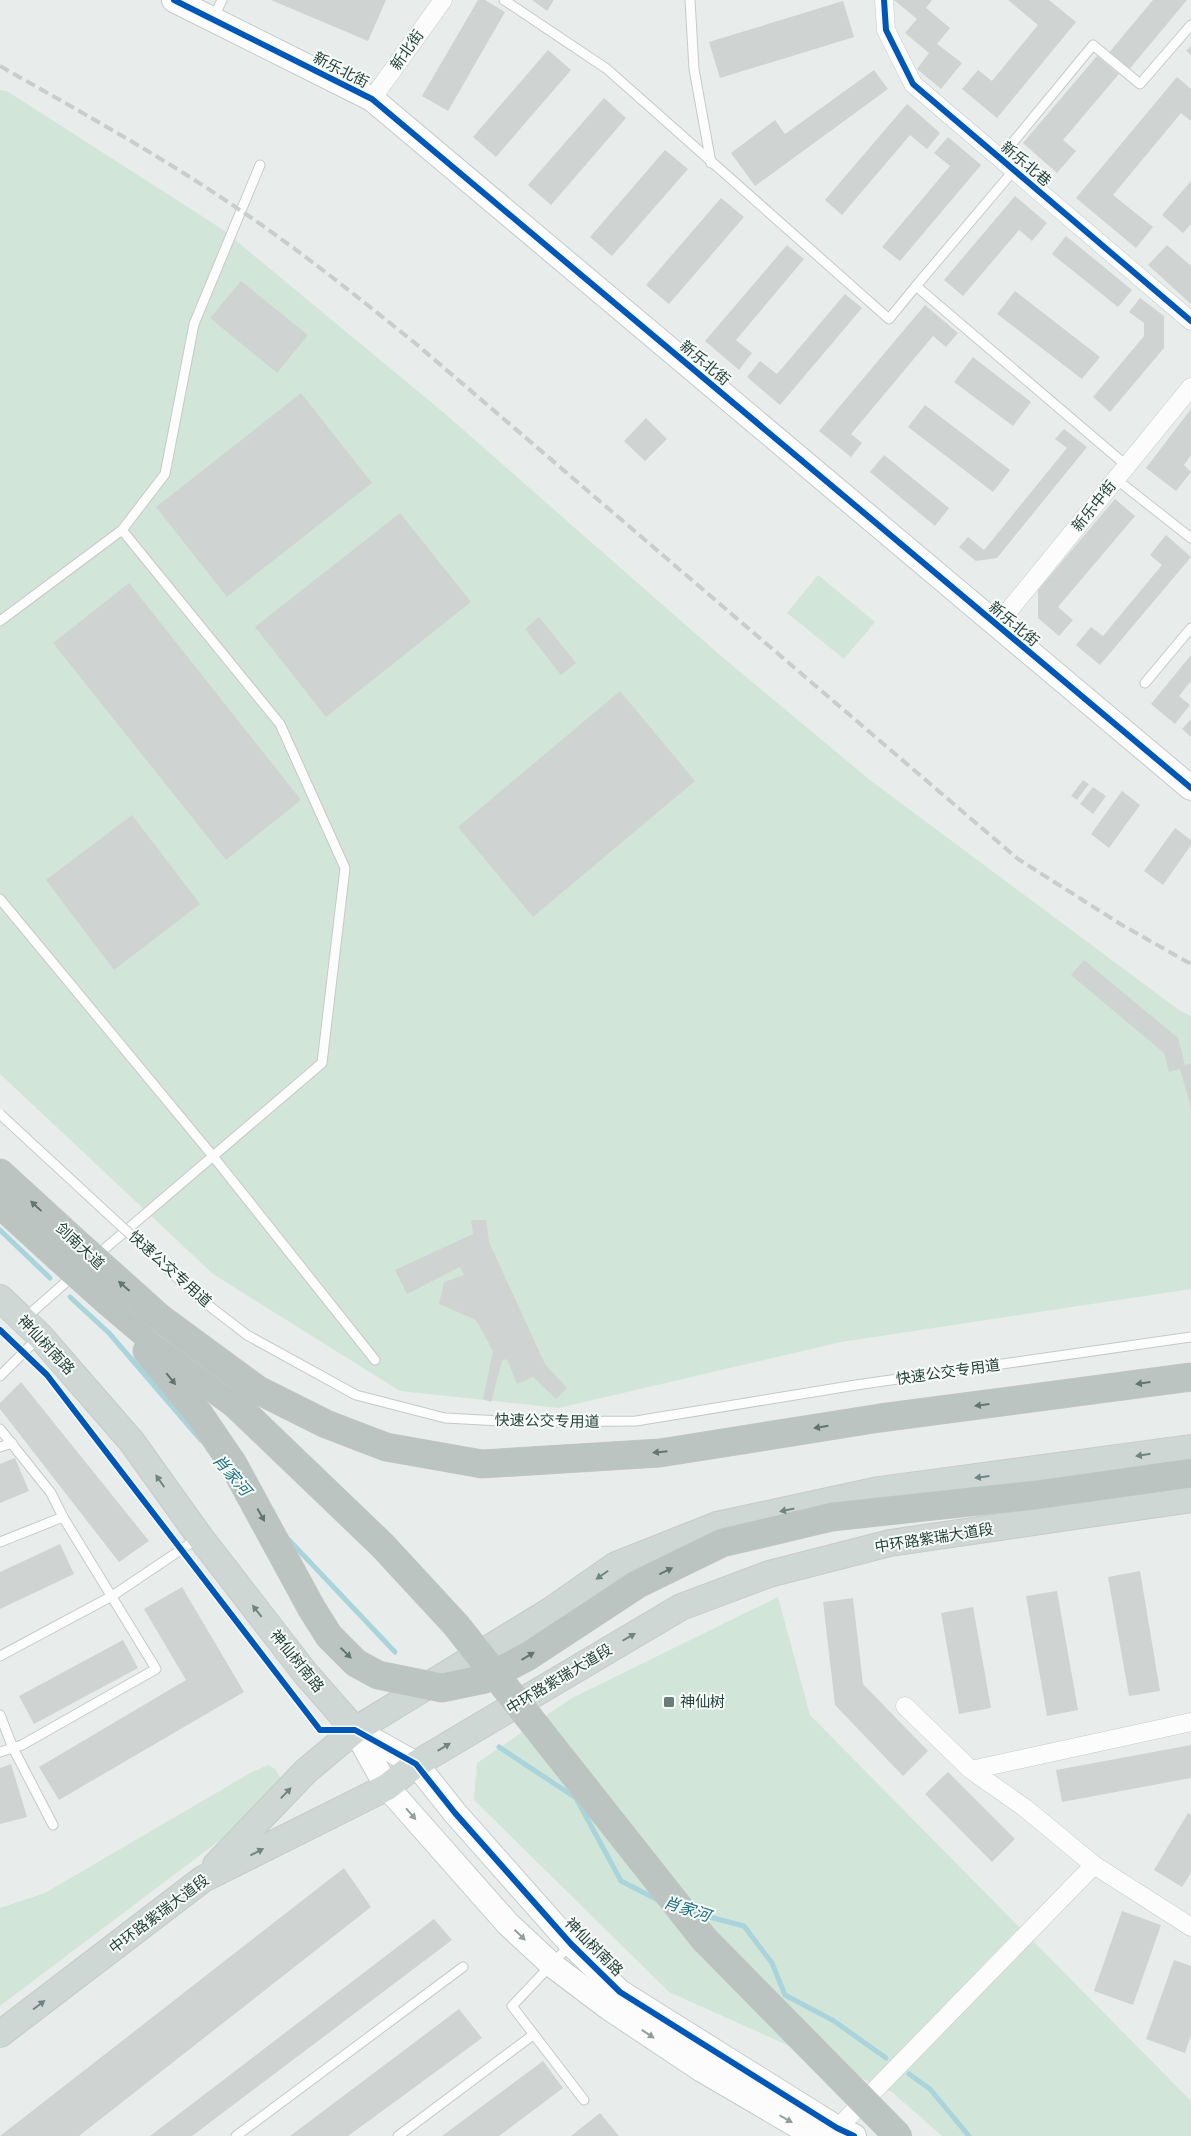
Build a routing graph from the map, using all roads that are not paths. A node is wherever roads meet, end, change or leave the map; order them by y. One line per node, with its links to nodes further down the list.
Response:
1 (174, 0): 6 (street, 新乐北街)
2 (442, 0): 8 (street, 新北街)
3 (504, 0): 10 (lane)
4 (690, 0): 10 (lane)
5 (884, 0): 9 (street, 新乐北巷)
6 (217, 10): 8 (street, 新乐北街)
7 (1191, 24): 9 (lane)
8 (372, 99): 20 (street, 新乐北街)
9 (1000, 158): 12 (street, 新乐北巷)
10 (712, 163): 13 (lane)
11 (260, 165): 17 (lane)
12 (1014, 170): 13 (lane); 14 (street, 新乐北巷)
13 (916, 286): 16 (lane)
14 (1191, 321)
15 (1191, 387): 16 (street, 新乐中街)
16 (1121, 472): 18 (lane); 20 (street, 新乐中街)
17 (122, 530): 19 (lane); 26 (lane)
18 (1191, 538)
19 (0, 621)
20 (997, 625): 23 (street, 新乐北街)
21 (1191, 628): 22 (lane)
22 (1145, 684)
23 (1191, 788)
24 (0, 899): 26 (lane)
25 (0, 1114): 34 (lane, 快速公交专用道, bridge)
26 (212, 1155): 29 (lane); 35 (lane)
27 (0, 1173): 32 (highway, 剑南大道, one-way to 27, bridge)
28 (0, 1204): 29 (highway, 剑南大道)
29 (76, 1263): 31 (highway, 剑南大道, bridge); 33 (lane)
30 (0, 1298): 33 (main road, 神仙树南路)
31 (107, 1301): 38 (highway); 43 (highway, one-way to 43, bridge)
32 (160, 1318): 37 (highway, one-way to 32, bridge); 38 (highway, bridge)
33 (32, 1328): 36 (lane); 46 (main road, 神仙树南路, one-way to 33)
34 (1191, 1337)
35 (375, 1360)
36 (0, 1376)
37 (1191, 1377)
38 (235, 1404): 72 (highway, bridge)
39 (0, 1429): 40 (lane)
40 (12, 1442): 41 (lane); 45 (lane)
41 (0, 1447)
42 (1191, 1448): 53 (main road, one-way to 53)
43 (1191, 1473)
44 (1191, 1499): 56 (main road, 中环路紫瑞大道段, one-way to 44)
45 (62, 1516): 47 (lane); 48 (lane)
46 (200, 1537): 48 (lane); 53 (main road, 神仙树南路, one-way to 46)
47 (0, 1542)
48 (112, 1596): 49 (lane); 54 (lane)
49 (0, 1656)
50 (905, 1706): 57 (street)
51 (0, 1715): 54 (lane)
52 (1191, 1722): 57 (street)
53 (355, 1730): 56 (street, 神仙树南路); 58 (street); 61 (main road, one-way to 53)
54 (13, 1748): 55 (lane); 59 (lane)
55 (0, 1752)
56 (416, 1764): 58 (main road, 中环路紫瑞大道段); 63 (street, 神仙树南路)
57 (971, 1770): 60 (street)
58 (387, 1786): 61 (main road, 中环路紫瑞大道段, one-way to 58); 64 (street, one-way to 64)
59 (54, 1825)
60 (1094, 1864): 62 (street); 69 (street)
61 (203, 1879): 66 (main road, 中环路紫瑞大道段, one-way to 61)
62 (1191, 1927)
63 (571, 1944): 64 (lane); 69 (street, 神仙树南路)
64 (552, 1965): 67 (lane); 69 (street, one-way to 69)
65 (463, 1967): 70 (lane)
66 (0, 2034)
67 (534, 2035): 68 (lane); 71 (lane)
68 (584, 2100)
69 (834, 2134)
70 (236, 2136)
71 (398, 2136)
72 (898, 2136)

